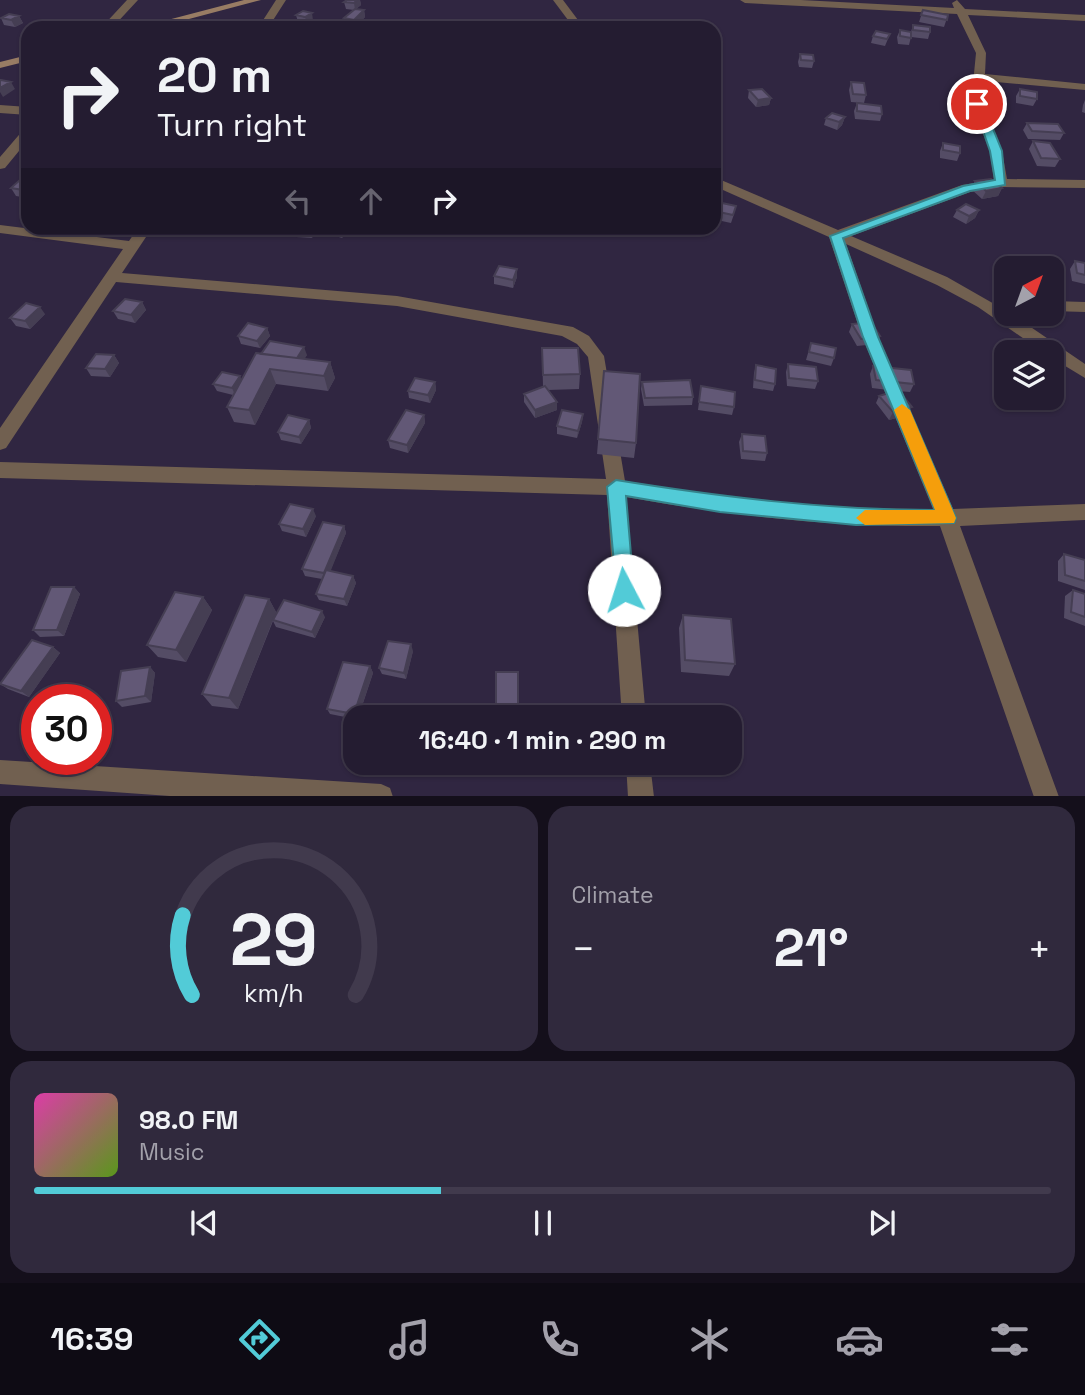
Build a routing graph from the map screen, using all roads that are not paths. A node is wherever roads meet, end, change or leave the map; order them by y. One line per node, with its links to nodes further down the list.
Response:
1 (133, 0): 8 (street)
2 (256, 0): 9 (main road)
3 (281, 0): 10 (street)
4 (558, 0): 11 (street)
5 (745, 0): 6 (street)
6 (959, 6): 7 (street); 14 (street)
7 (1085, 18)
8 (113, 21)
9 (170, 21)
10 (268, 21)
11 (574, 21)
12 (21, 60): 13 (main road)
13 (0, 65)
14 (979, 77): 15 (street); 20 (street)
15 (1085, 87)
16 (0, 109): 17 (street)
17 (21, 110)
18 (21, 140): 19 (street)
19 (0, 164)
20 (1001, 183): 22 (street); 27 (street)
21 (721, 184): 27 (street)
22 (1085, 184)
23 (0, 229): 24 (street)
24 (21, 232)
25 (47, 235): 28 (street)
26 (141, 235): 28 (street)
27 (836, 236): 30 (street); 39 (street)
28 (134, 246): 29 (street)
29 (113, 277): 35 (street); 37 (street)
30 (984, 303): 31 (street); 34 (street)
31 (994, 303)
32 (1064, 306): 33 (street)
33 (1085, 307)
34 (1085, 372)
35 (0, 443)
36 (0, 470): 37 (street)
37 (616, 487): 39 (street); 40 (street)
38 (1085, 512): 39 (street)
39 (947, 518): 45 (street)
40 (634, 705)
41 (0, 772): 43 (street)
42 (639, 775): 44 (street)
43 (381, 796)
44 (641, 796)
45 (1047, 796)

